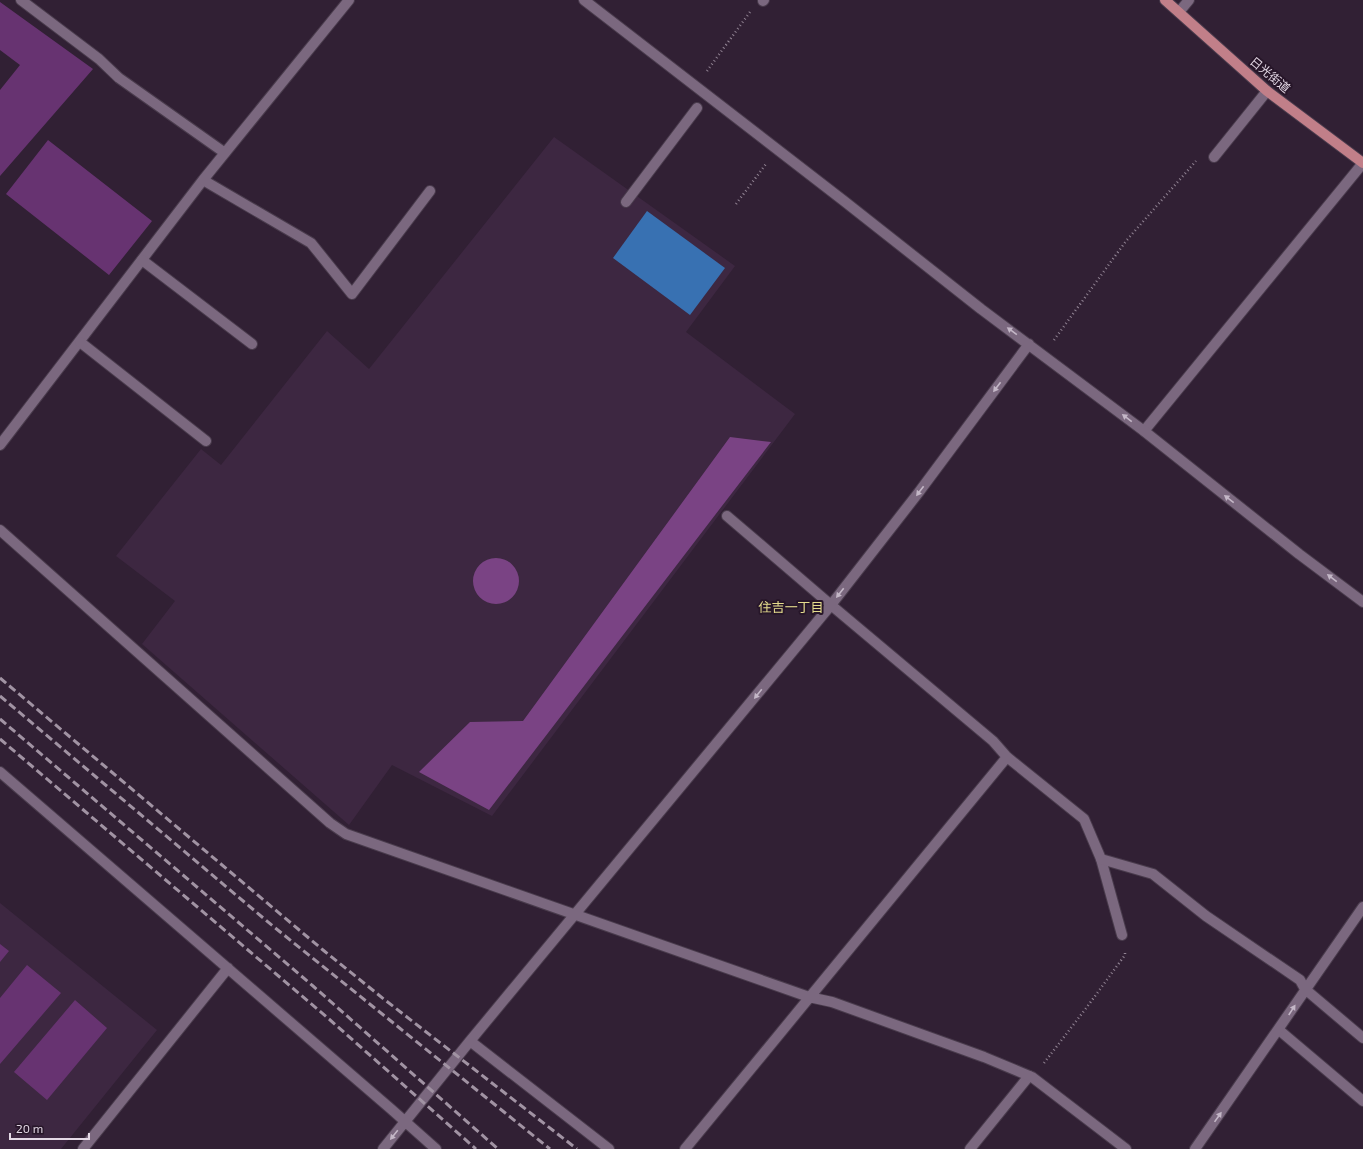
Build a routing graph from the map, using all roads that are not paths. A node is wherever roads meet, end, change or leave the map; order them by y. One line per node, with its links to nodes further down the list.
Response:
1 (21, 0): 9 (street)
2 (349, 0): 9 (street)
3 (584, 0): 18 (street, one-way to 3)
4 (1165, 0): 6 (main road, 日光街道)
5 (1189, 0): 6 (street)
6 (1179, 12): 7 (main road, 日光街道)
7 (1268, 91): 10 (street); 11 (main road, 日光街道)
8 (697, 108): 14 (street)
9 (225, 153): 12 (street)
10 (1214, 157)
11 (1363, 163): 19 (street)
12 (203, 180): 13 (street); 15 (street)
13 (430, 191)
14 (626, 202)
15 (142, 260): 16 (street); 17 (street)
16 (80, 342): 20 (street); 21 (street)
17 (252, 344)
18 (1029, 344): 19 (street, one-way to 18); 25 (street, one-way to 25)
19 (1144, 432): 24 (street, one-way to 19)
20 (206, 441)
21 (0, 445)
22 (727, 516): 25 (street)
23 (0, 530): 30 (street)
24 (1363, 602)
25 (831, 605): 26 (street); 30 (street, one-way to 30)
26 (1007, 757): 28 (street); 34 (street)
27 (0, 772): 32 (street)
28 (1102, 859): 31 (street); 33 (street)
29 (1363, 907): 33 (street)
30 (576, 914): 34 (street); 37 (street)
31 (1122, 935)
32 (228, 968): 40 (street); 41 (street)
33 (1305, 989): 35 (street, one-way to 33); 36 (street)
34 (809, 997): 38 (street); 45 (street)
35 (1279, 1030): 39 (street); 48 (street, one-way to 35)
36 (1363, 1038)
37 (470, 1041): 40 (street); 44 (street)
38 (1031, 1077): 46 (street); 47 (street)
39 (1363, 1101)
40 (406, 1121): 42 (street, one-way to 42); 43 (street)
41 (83, 1149)
42 (383, 1149)
43 (436, 1149)
44 (608, 1149)
45 (685, 1149)
46 (970, 1149)
47 (1126, 1149)
48 (1196, 1149)

